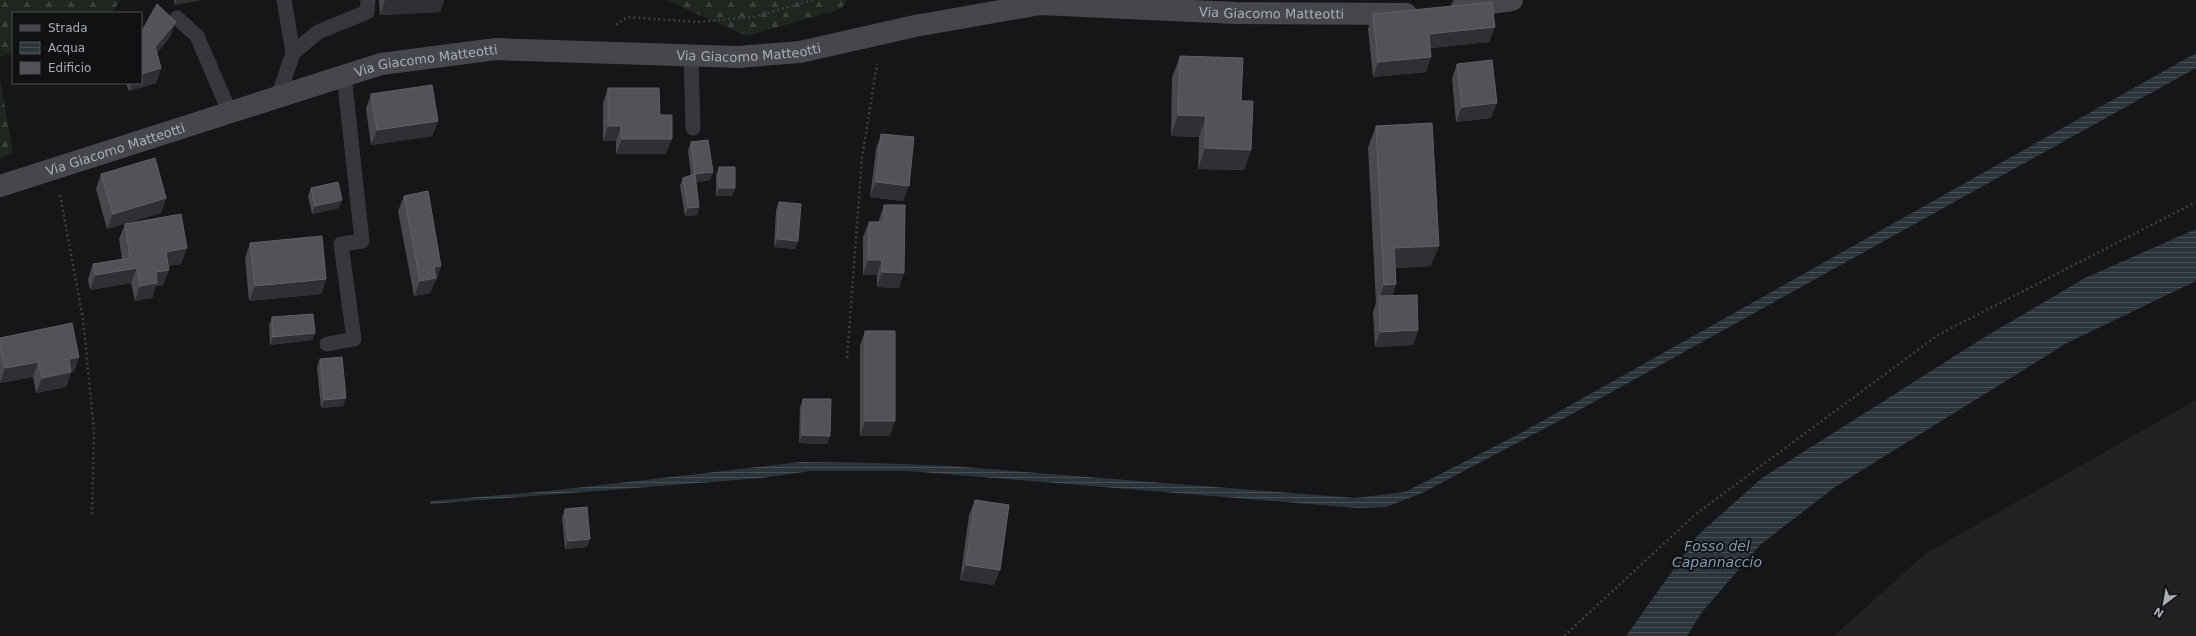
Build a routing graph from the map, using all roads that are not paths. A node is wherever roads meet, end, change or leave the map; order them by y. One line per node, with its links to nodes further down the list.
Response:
1 (284, 0): 7 (lane)
2 (368, 0): 7 (lane)
3 (1512, 0): 4 (main road)
4 (1445, 9)
5 (1423, 12): 8 (main road, Via Giacomo Matteotti)
6 (177, 18): 11 (lane)
7 (293, 53): 10 (lane)
8 (691, 55): 9 (main road, Via Giacomo Matteotti); 12 (lane)
9 (344, 76): 10 (main road, Via Giacomo Matteotti); 14 (lane)
10 (278, 97): 11 (main road, Via Giacomo Matteotti)
11 (230, 113): 13 (main road, Via Giacomo Matteotti)
12 (693, 128)
13 (0, 186)
14 (327, 344)

